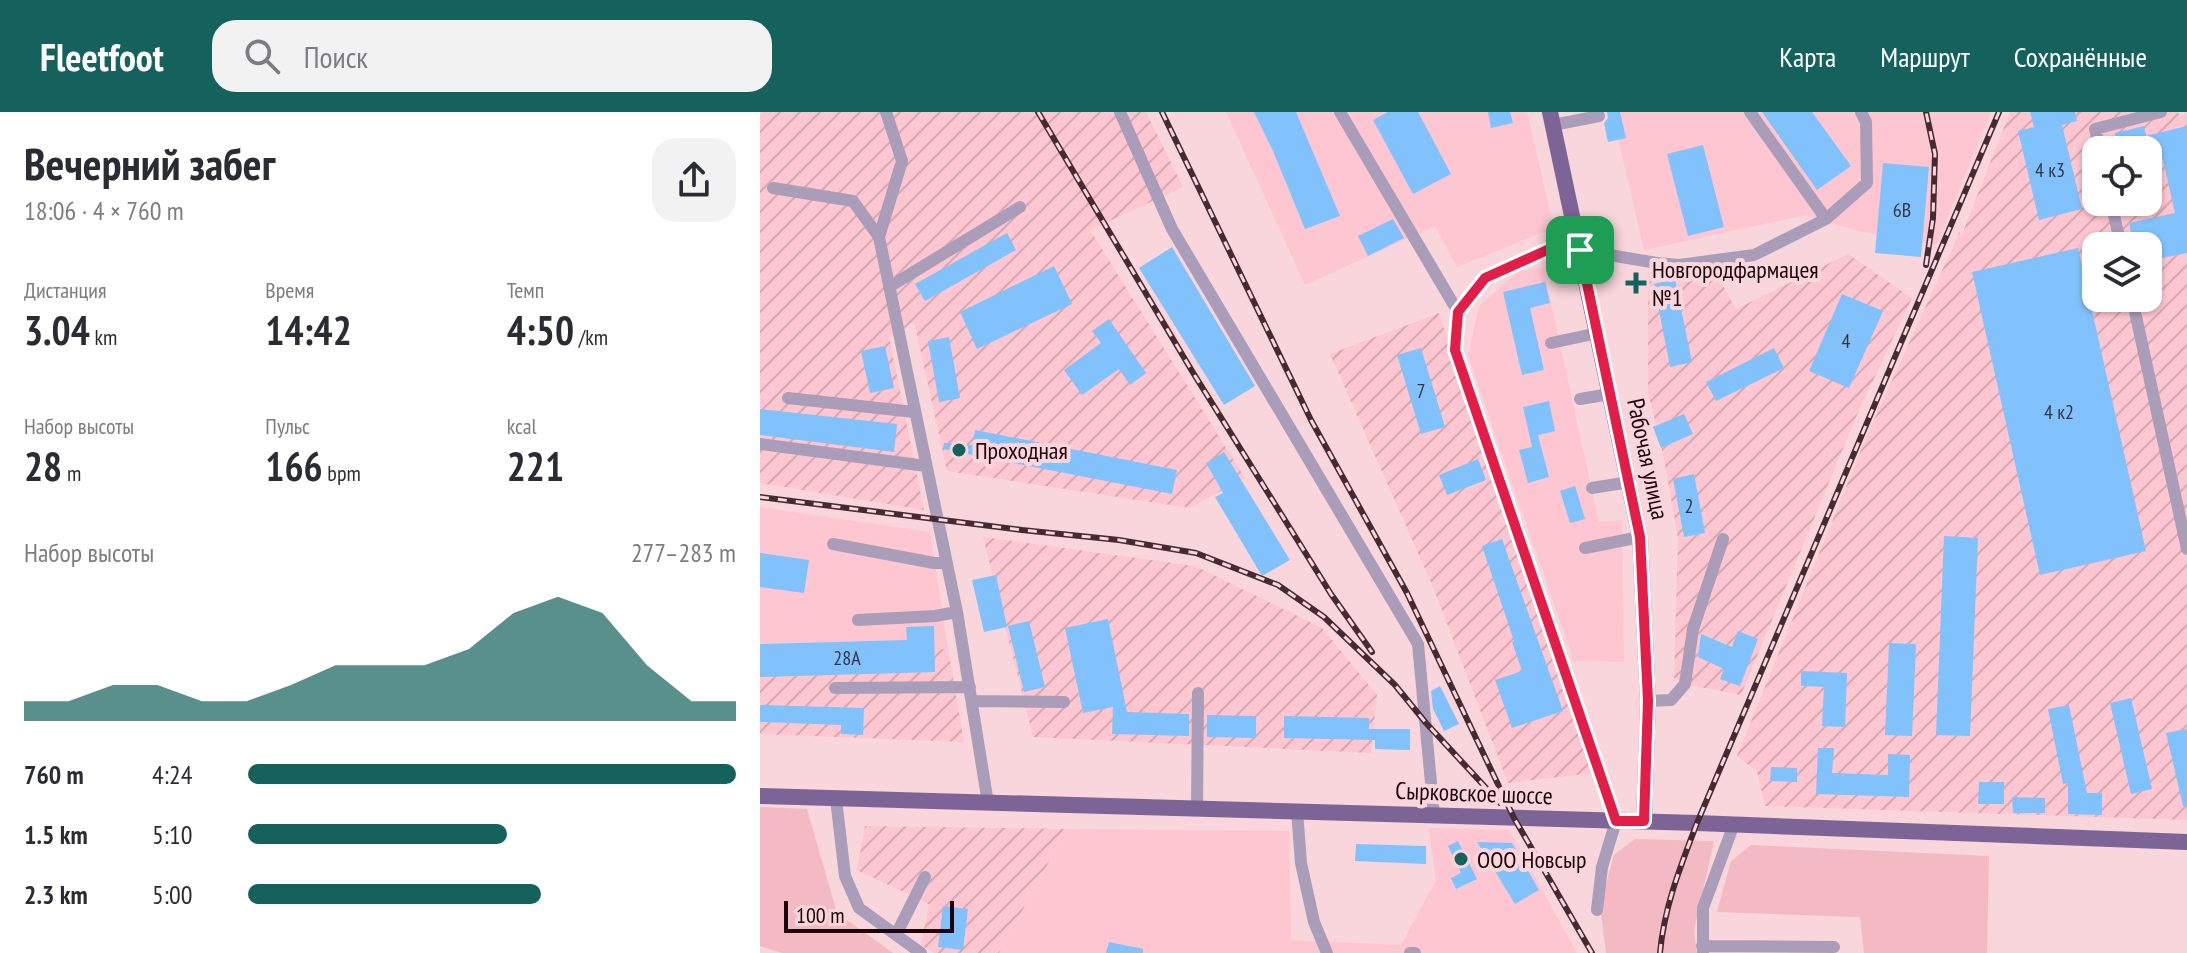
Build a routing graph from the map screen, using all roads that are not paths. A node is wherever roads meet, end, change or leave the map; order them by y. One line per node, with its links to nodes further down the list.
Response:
1 (886, 112): 13 (street)
2 (1120, 112): 47 (street)
3 (1340, 112): 16 (street)
4 (1750, 112): 12 (street)
5 (1861, 112): 12 (street)
6 (2161, 112): 9 (street)
7 (1599, 116): 8 (street)
8 (1551, 119): 14 (main road, Рабочая улица)
9 (2097, 136)
10 (773, 188): 13 (street)
11 (1020, 207): 15 (street)
12 (1826, 219): 14 (street)
13 (879, 237): 15 (street)
14 (1580, 250): 16 (street); 18 (main road, Рабочая улица)
15 (889, 287): 23 (street)
16 (1458, 312): 48 (street)
17 (2135, 312): 32 (street)
18 (1598, 333): 19 (street); 20 (main road, Рабочая улица)
19 (1551, 343)
20 (1610, 394): 22 (street); 26 (main road, Рабочая улица)
21 (788, 398): 23 (street)
22 (1580, 399)
23 (914, 412): 25 (street)
24 (760, 444): 25 (street)
25 (926, 466): 33 (street)
26 (1629, 482): 27 (street); 28 (main road, Рабочая улица)
27 (1592, 488)
28 (1640, 537): 31 (street); 40 (main road, Рабочая улица)
29 (1723, 539): 40 (street)
30 (833, 544): 33 (street)
31 (1585, 548)
32 (2187, 549)
33 (947, 563): 34 (street)
34 (957, 612): 35 (street); 36 (street)
35 (858, 620)
36 (970, 687): 37 (street); 39 (street)
37 (835, 688)
38 (1198, 693): 45 (street)
39 (972, 701): 41 (street); 44 (street)
40 (1648, 701): 49 (main road, Рабочая улица)
41 (1064, 702)
42 (760, 796): 43 (main road, Сырковское шоссе)
43 (836, 799): 44 (main road, Сырковское шоссе); 54 (street)
44 (988, 803): 45 (main road, Сырковское шоссе)
45 (1197, 808): 46 (main road, Сырковское шоссе)
46 (1297, 811): 47 (main road, Сырковское шоссе); 58 (street)
47 (1434, 815): 48 (main road, Сырковское шоссе)
48 (1616, 821): 49 (main road, Сырковское шоссе); 53 (street)
49 (1644, 821): 50 (main road, Сырковское шоссе)
50 (1734, 824): 51 (main road, Сырковское шоссе); 56 (street)
51 (2187, 842)
52 (925, 877): 54 (street)
53 (1597, 910)
54 (896, 935): 57 (street)
55 (1834, 947): 56 (street)
56 (1703, 950)
57 (921, 953)
58 (1327, 953)

